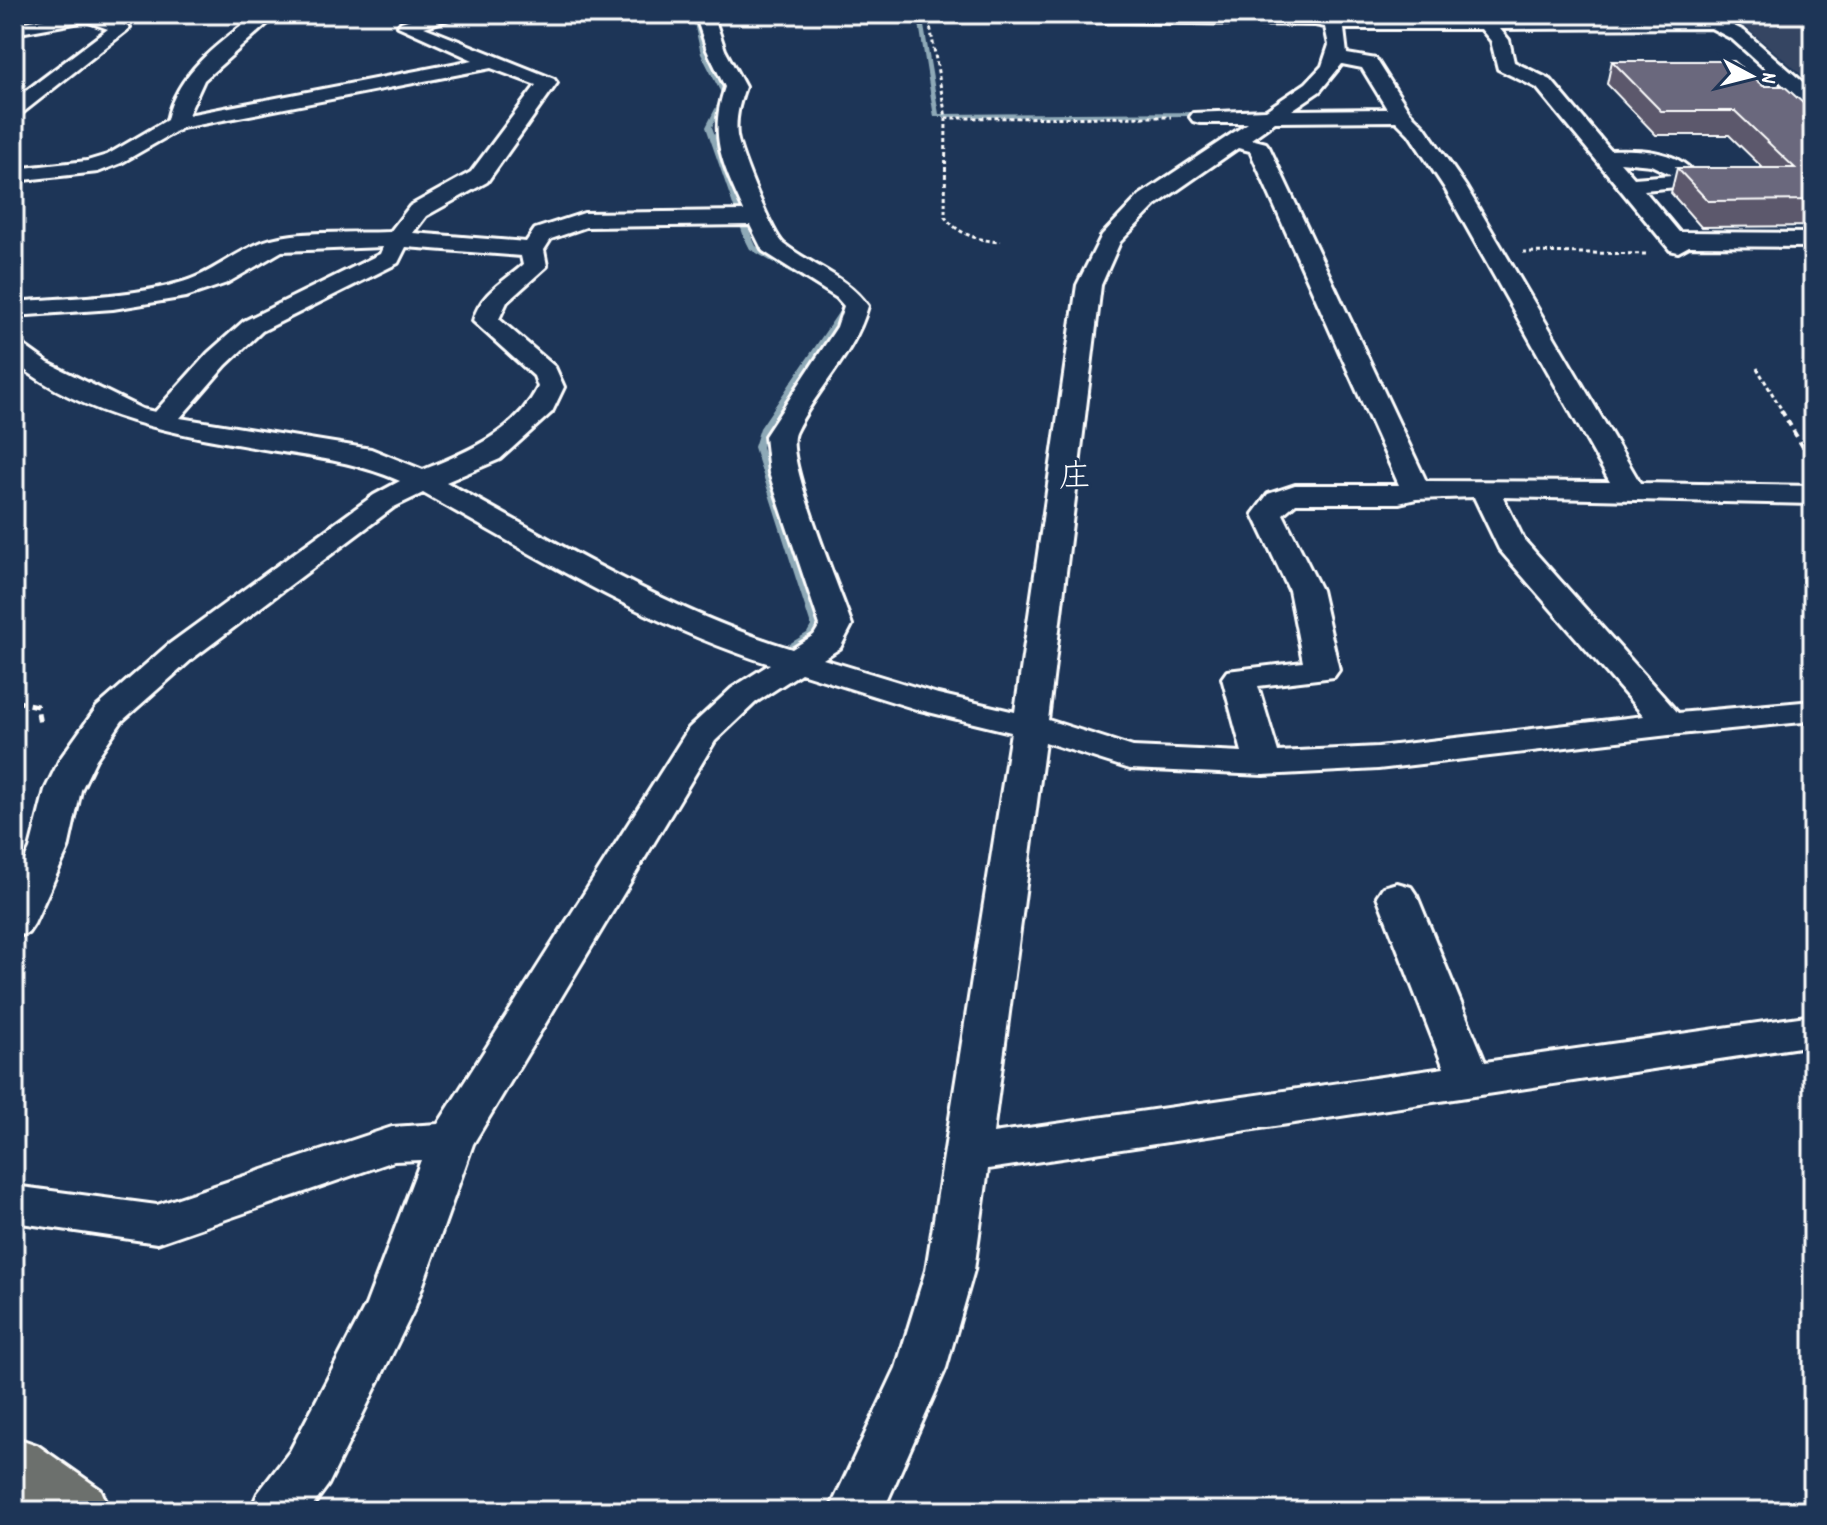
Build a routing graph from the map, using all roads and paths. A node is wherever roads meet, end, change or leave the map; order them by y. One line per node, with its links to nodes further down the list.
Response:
1 (22, 14): 9 (main road)
2 (89, 14): 13 (street); 14 (street)
3 (139, 14): 13 (street)
4 (269, 14): 25 (street)
5 (447, 14): 16 (street)
6 (704, 14): 30 (street)
7 (928, 14): 24 (path)
8 (961, 14): 10 (path)
9 (14, 16)
10 (1062, 16): 15 (street)
11 (1718, 18): 12 (street); 17 (street)
12 (1486, 24): 15 (street); 27 (street)
13 (121, 28): 20 (street)
14 (14, 29)
15 (1333, 32): 21 (street); 22 (street)
16 (493, 62): 25 (street); 31 (street)
17 (1797, 87): 18 (street); 19 (street)
18 (1776, 95)
19 (1813, 101)
20 (14, 110)
21 (1401, 115): 22 (street); 43 (street)
22 (1271, 116): 23 (street); 26 (street)
23 (1200, 117): 24 (path)
24 (946, 118): 33 (path)
25 (176, 123): 28 (street)
26 (1235, 141): 42 (street); 50 (street)
27 (1602, 156): 29 (street); 29 (street)
28 (14, 175)
29 (1626, 185): 32 (street)
30 (757, 218): 34 (street); 45 (street)
31 (397, 239): 34 (street); 35 (street); 38 (street)
32 (1813, 240)
33 (1000, 242)
34 (532, 250): 40 (street)
35 (14, 309)
36 (14, 350): 38 (street)
37 (1757, 368): 39 (path)
38 (161, 422): 40 (street)
39 (1813, 464)
40 (423, 481): 45 (street); 53 (street)
41 (1484, 488): 42 (street); 43 (street); 48 (street)
42 (1416, 490): 51 (street)
43 (1630, 491): 44 (street)
44 (1813, 495)
45 (797, 661): 50 (street); 56 (street)
46 (14, 701): 49 (path)
47 (1813, 711): 48 (street)
48 (1669, 724): 51 (street)
49 (40, 725)
50 (1030, 726): 51 (street); 57 (street)
51 (1263, 764)
52 (1397, 896): 55 (street)
53 (14, 924)
54 (1813, 1030): 55 (street)
55 (1471, 1080): 57 (street)
56 (451, 1141): 58 (street); 61 (street)
57 (969, 1154): 62 (street)
58 (14, 1204)
59 (14, 1466): 60 (main road)
60 (77, 1511)
61 (277, 1511)
62 (856, 1511)

